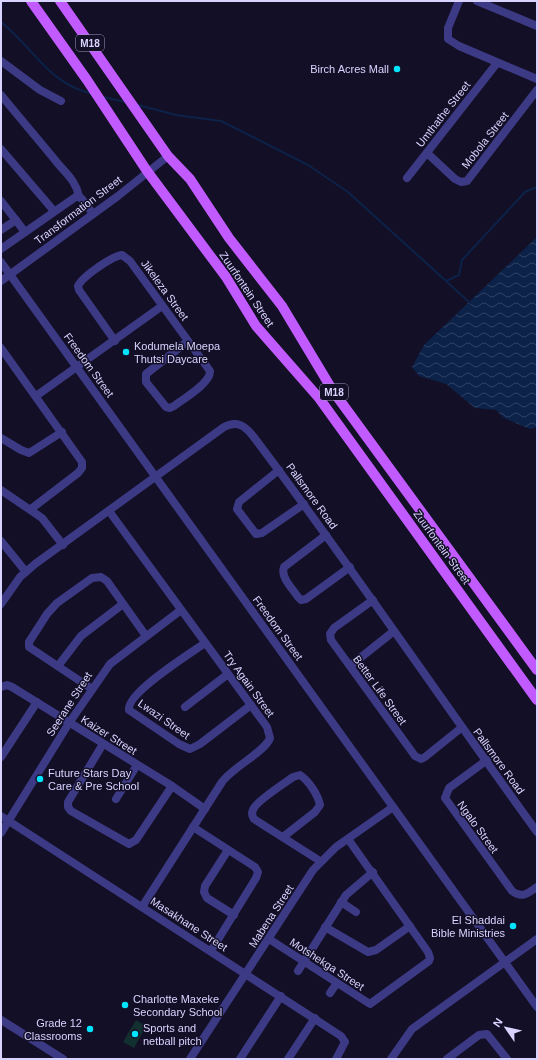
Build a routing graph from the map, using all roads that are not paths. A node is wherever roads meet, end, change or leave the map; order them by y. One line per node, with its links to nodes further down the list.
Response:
1 (31, 1): 15 (main road, Zuurfontein Street / M18)
2 (60, 1): 14 (main road, Zuurfontein Street / M18)
3 (459, 1): 7 (street)
4 (477, 1): 5 (street)
5 (537, 26)
6 (1, 61): 11 (street)
7 (497, 63): 8 (street); 13 (street, Umthathe Street)
8 (537, 79)
9 (537, 90): 13 (street, Mobola Street)
10 (1, 95): 17 (street)
11 (61, 101)
12 (1, 149): 19 (street)
13 (427, 153): 16 (street, Umthathe Street)
14 (168, 156): 15 (street, Transformation Street); 56 (main road, Zuurfontein Street / M18)
15 (147, 171): 20 (street, Transformation Street); 60 (main road, Zuurfontein Street / M18)
16 (407, 178)
17 (79, 196): 19 (street); 20 (street)
18 (1, 200): 21 (street)
19 (54, 211): 23 (street)
20 (93, 214): 26 (street, Transformation Street)
21 (16, 220): 22 (street); 23 (street)
22 (1, 230)
23 (26, 232): 24 (street)
24 (1, 249)
25 (1, 262): 26 (street, Freedom Street)
26 (9, 275): 27 (street, Transformation Street); 32 (street, Freedom Street)
27 (1, 281)
28 (162, 306): 29 (street); 29 (street, Jikeleza Street); 30 (street, Jikeleza Street)
29 (115, 341): 32 (street)
30 (188, 342): 30 (street, Jikeleza Street)
31 (1, 348): 33 (street)
32 (78, 368): 33 (street); 37 (street, Freedom Street)
33 (36, 396): 34 (street)
34 (62, 432): 35 (street); 40 (street)
35 (1, 438)
36 (279, 470): 37 (street, Pallsmore Road); 39 (street, Pallsmore Road); 39 (street)
37 (155, 477): 41 (street, Pallsmore Road); 72 (street, Freedom Street)
38 (1, 490): 40 (street)
39 (304, 504): 42 (street, Pallsmore Road)
40 (31, 509): 44 (street)
41 (108, 511): 44 (street, Pallsmore Road); 50 (street, Try Again Street)
42 (326, 535): 45 (street, Pallsmore Road); 45 (street)
43 (1, 541): 46 (street)
44 (63, 545): 46 (street, Pallsmore Road)
45 (350, 567): 47 (street, Pallsmore Road)
46 (26, 572): 48 (street, Pallsmore Road)
47 (373, 600): 51 (street, Pallsmore Road); 55 (street, Better Life Street)
48 (1, 604)
49 (123, 604): 52 (street); 54 (street); 54 (street)
50 (181, 610): 52 (street, Seerane Street); 53 (street, Try Again Street)
51 (394, 631): 55 (street); 65 (street, Pallsmore Road)
52 (146, 636): 59 (street, Seerane Street)
53 (205, 643): 57 (street, Try Again Street); 62 (street, Lwazi Street)
54 (58, 666): 59 (street)
55 (350, 666): 65 (street, Better Life Street)
56 (537, 670)
57 (228, 674): 62 (street, Try Again Street); 63 (street)
58 (1, 687): 61 (street, Kaizer Street)
59 (92, 689): 64 (street, Seerane Street)
60 (537, 700)
61 (37, 702): 64 (street, Kaizer Street); 67 (street)
62 (250, 705): 73 (street, Try Again Street)
63 (185, 706)
64 (70, 723): 66 (street, Kaizer Street); 75 (street, Seerane Street)
65 (461, 728): 68 (street, Pallsmore Road)
66 (103, 744): 69 (street, Kaizer Street); 70 (street)
67 (1, 757)
68 (486, 760): 77 (street, Pallsmore Road); 84 (street, Ngalo Street)
69 (137, 765): 70 (street, Kaizer Street); 71 (street)
70 (172, 786): 73 (street, Kaizer Street)
71 (116, 799)
72 (393, 807): 80 (street, Mabena Street); 95 (street, Freedom Street)
73 (205, 809): 76 (street, Try Again Street)
74 (1, 816): 75 (street, Masakhane Street)
75 (8, 821): 78 (street, Seerane Street); 86 (street, Masakhane Street)
76 (193, 827): 81 (street); 86 (street, Try Again Street)
77 (537, 832)
78 (1, 833)
79 (283, 837): 79 (street); 82 (street)
80 (348, 839): 82 (street, Mabena Street); 83 (street, Motshekga Street)
81 (228, 850): 88 (street); 88 (street)
82 (320, 861): 91 (street, Mabena Street)
83 (373, 872): 85 (street); 89 (street, Motshekga Street)
84 (537, 887)
85 (341, 902): 87 (street); 90 (street)
86 (142, 907): 93 (street, Masakhane Street)
87 (356, 912)
88 (234, 915): 93 (street)
89 (410, 926): 90 (street); 98 (street, Motshekga Street)
90 (325, 927): 94 (street)
91 (269, 939): 94 (street, Motshekga Street); 97 (street, Mabena Street)
92 (537, 939): 95 (street)
93 (211, 951): 97 (street, Masakhane Street)
94 (304, 961): 96 (street); 98 (street, Motshekga Street)
95 (505, 962): 101 (street, Freedom Street); 109 (street)
96 (298, 971)
97 (246, 974): 100 (street, Masakhane Street); 105 (street, Mabena Street)
98 (337, 983): 99 (street)
99 (330, 993)
100 (281, 996): 102 (street, Masakhane Street); 106 (street)
101 (537, 1007)
102 (315, 1018): 107 (street); 108 (street, Masakhane Street)
103 (1, 1020): 104 (street)
104 (63, 1059)
105 (190, 1059)
106 (240, 1059)
107 (288, 1059)
108 (336, 1059)
109 (391, 1059)
110 (447, 1059): 111 (street)
111 (507, 1059)

